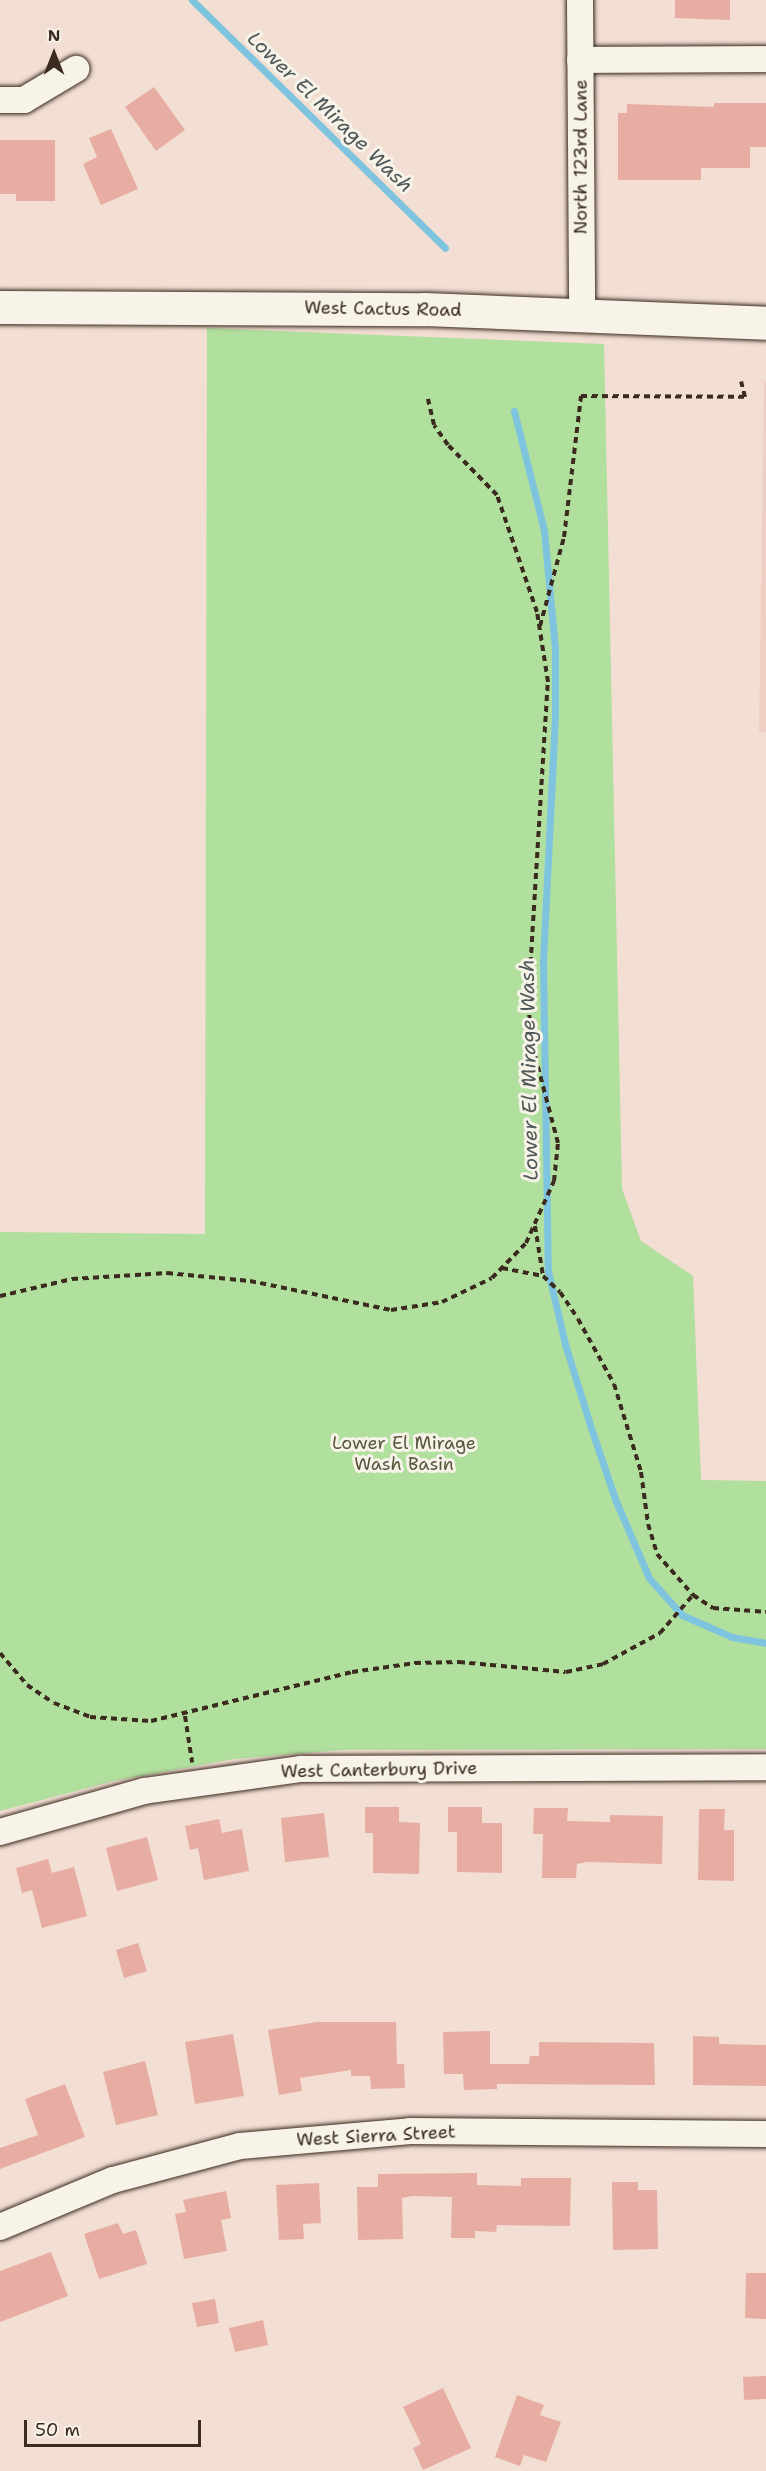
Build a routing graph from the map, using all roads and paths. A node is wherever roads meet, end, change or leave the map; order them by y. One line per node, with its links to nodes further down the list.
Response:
1 (580, 0): 3 (street, North 123rd Lane)
2 (766, 59): 3 (street)
3 (580, 60): 7 (street, North 123rd Lane)
4 (76, 69): 5 (street)
5 (0, 99)
6 (0, 307): 7 (main road, West Cactus Road)
7 (582, 314): 8 (main road, West Cactus Road)
8 (766, 322)
9 (741, 381): 11 (path)
10 (428, 399): 11 (path)
11 (540, 627): 12 (path)
12 (535, 1224): 13 (path); 14 (path)
13 (502, 1268): 14 (path); 15 (path)
14 (543, 1276): 16 (path)
15 (0, 1296)
16 (693, 1595): 17 (path); 19 (path)
17 (766, 1612)
18 (0, 1653): 19 (path)
19 (185, 1716): 21 (path)
20 (766, 1767): 21 (street, West Canterbury Drive)
21 (194, 1782): 22 (street, West Canterbury Drive)
22 (0, 1832)
23 (766, 2134): 24 (street, West Sierra Street)
24 (0, 2227)

